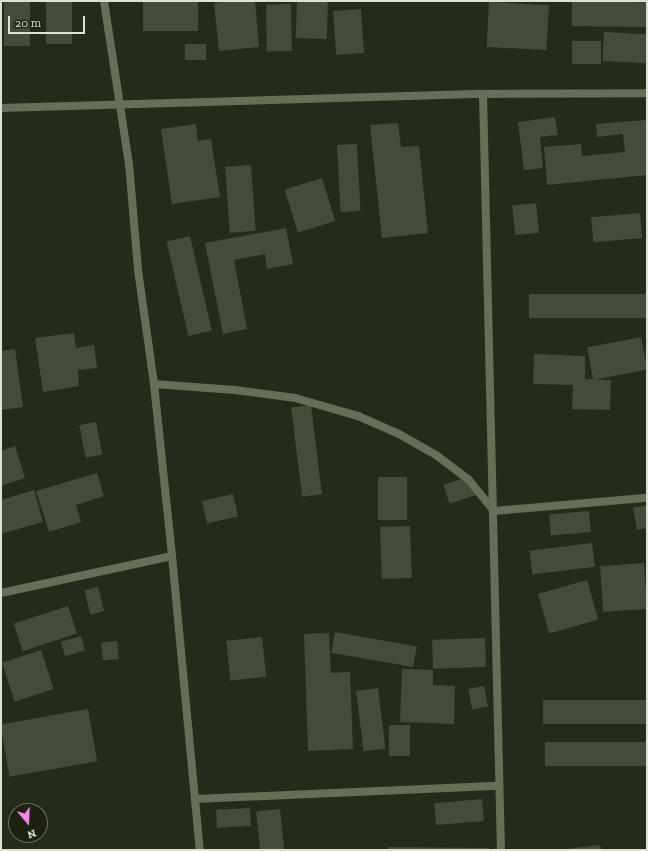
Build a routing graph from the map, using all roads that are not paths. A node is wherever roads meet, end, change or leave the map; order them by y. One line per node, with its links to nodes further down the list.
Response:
1 (104, 1): 4 (street)
2 (647, 93): 3 (street)
3 (483, 94): 4 (street); 8 (street)
4 (119, 104): 5 (street); 6 (street)
5 (1, 108)
6 (154, 384): 8 (street); 9 (street)
7 (647, 498): 8 (street)
8 (494, 511): 11 (street)
9 (172, 556): 10 (street); 12 (street)
10 (1, 593)
11 (498, 786): 12 (street); 14 (street)
12 (195, 799): 13 (street)
13 (200, 850)
14 (501, 850)

